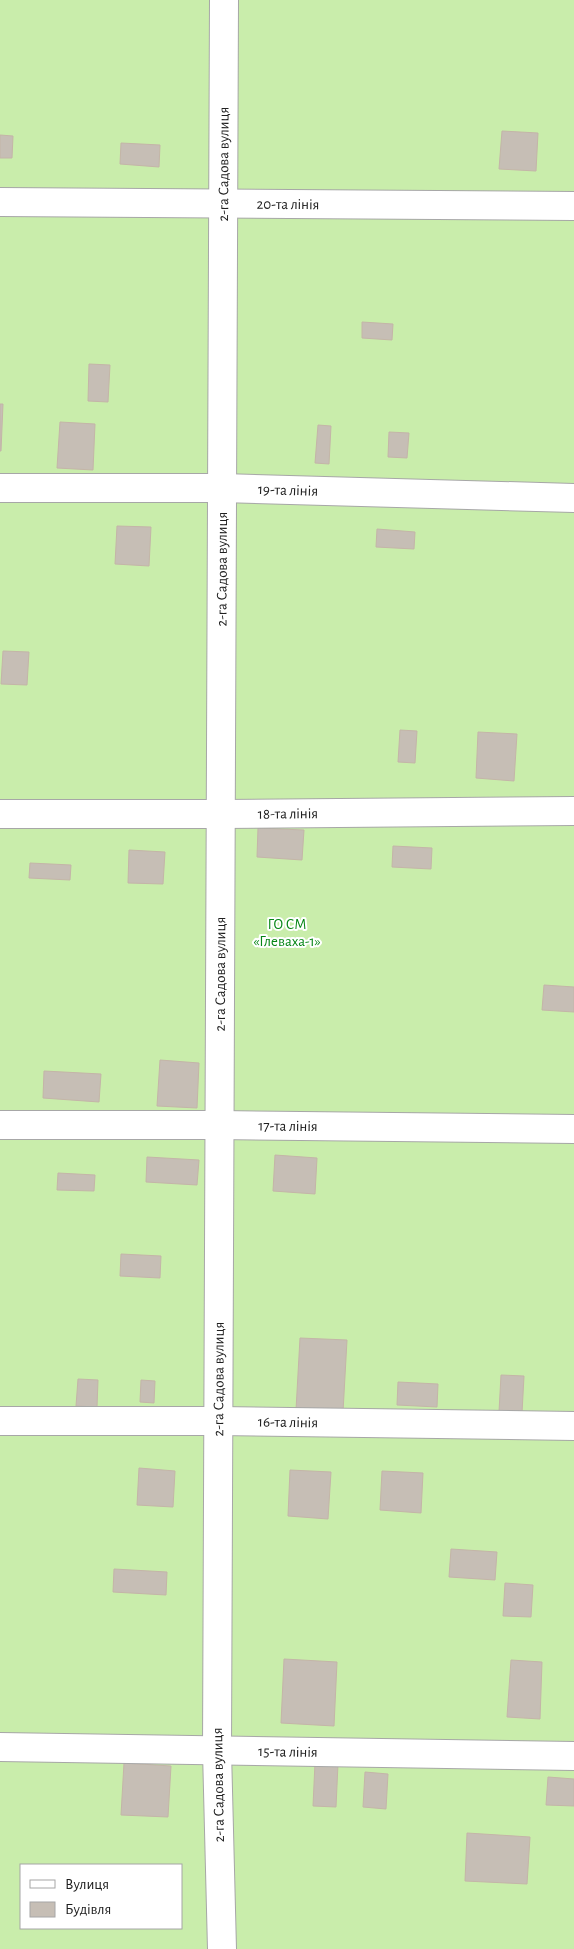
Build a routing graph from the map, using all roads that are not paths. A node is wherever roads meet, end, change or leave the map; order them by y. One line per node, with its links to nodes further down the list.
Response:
1 (224, 0): 3 (street, 2-га Садова вулиця)
2 (0, 202): 3 (street, 20-та лінія)
3 (223, 203): 4 (street, 20-та лінія); 6 (street, 2-га Садова вулиця)
4 (574, 206)
5 (0, 488): 6 (street, 19-та лінія)
6 (222, 488): 7 (street, 19-та лінія); 10 (street, 2-га Садова вулиця)
7 (574, 498)
8 (574, 811): 10 (street, 18-та лінія)
9 (0, 814): 10 (street, 18-та лінія)
10 (221, 814): 12 (street, 2-га Садова вулиця)
11 (0, 1125): 12 (street, 17-та лінія)
12 (219, 1125): 13 (street, 17-та лінія); 15 (street, 2-га Садова вулиця)
13 (574, 1129)
14 (0, 1421): 15 (street, 16-та лінія)
15 (218, 1421): 16 (street, 16-та лінія); 18 (street, 2-га Садова вулиця)
16 (574, 1426)
17 (0, 1747): 18 (street, 15-та лінія)
18 (217, 1751): 19 (street, 15-та лінія); 20 (street, 2-га Садова вулиця)
19 (574, 1756)
20 (222, 1949)

